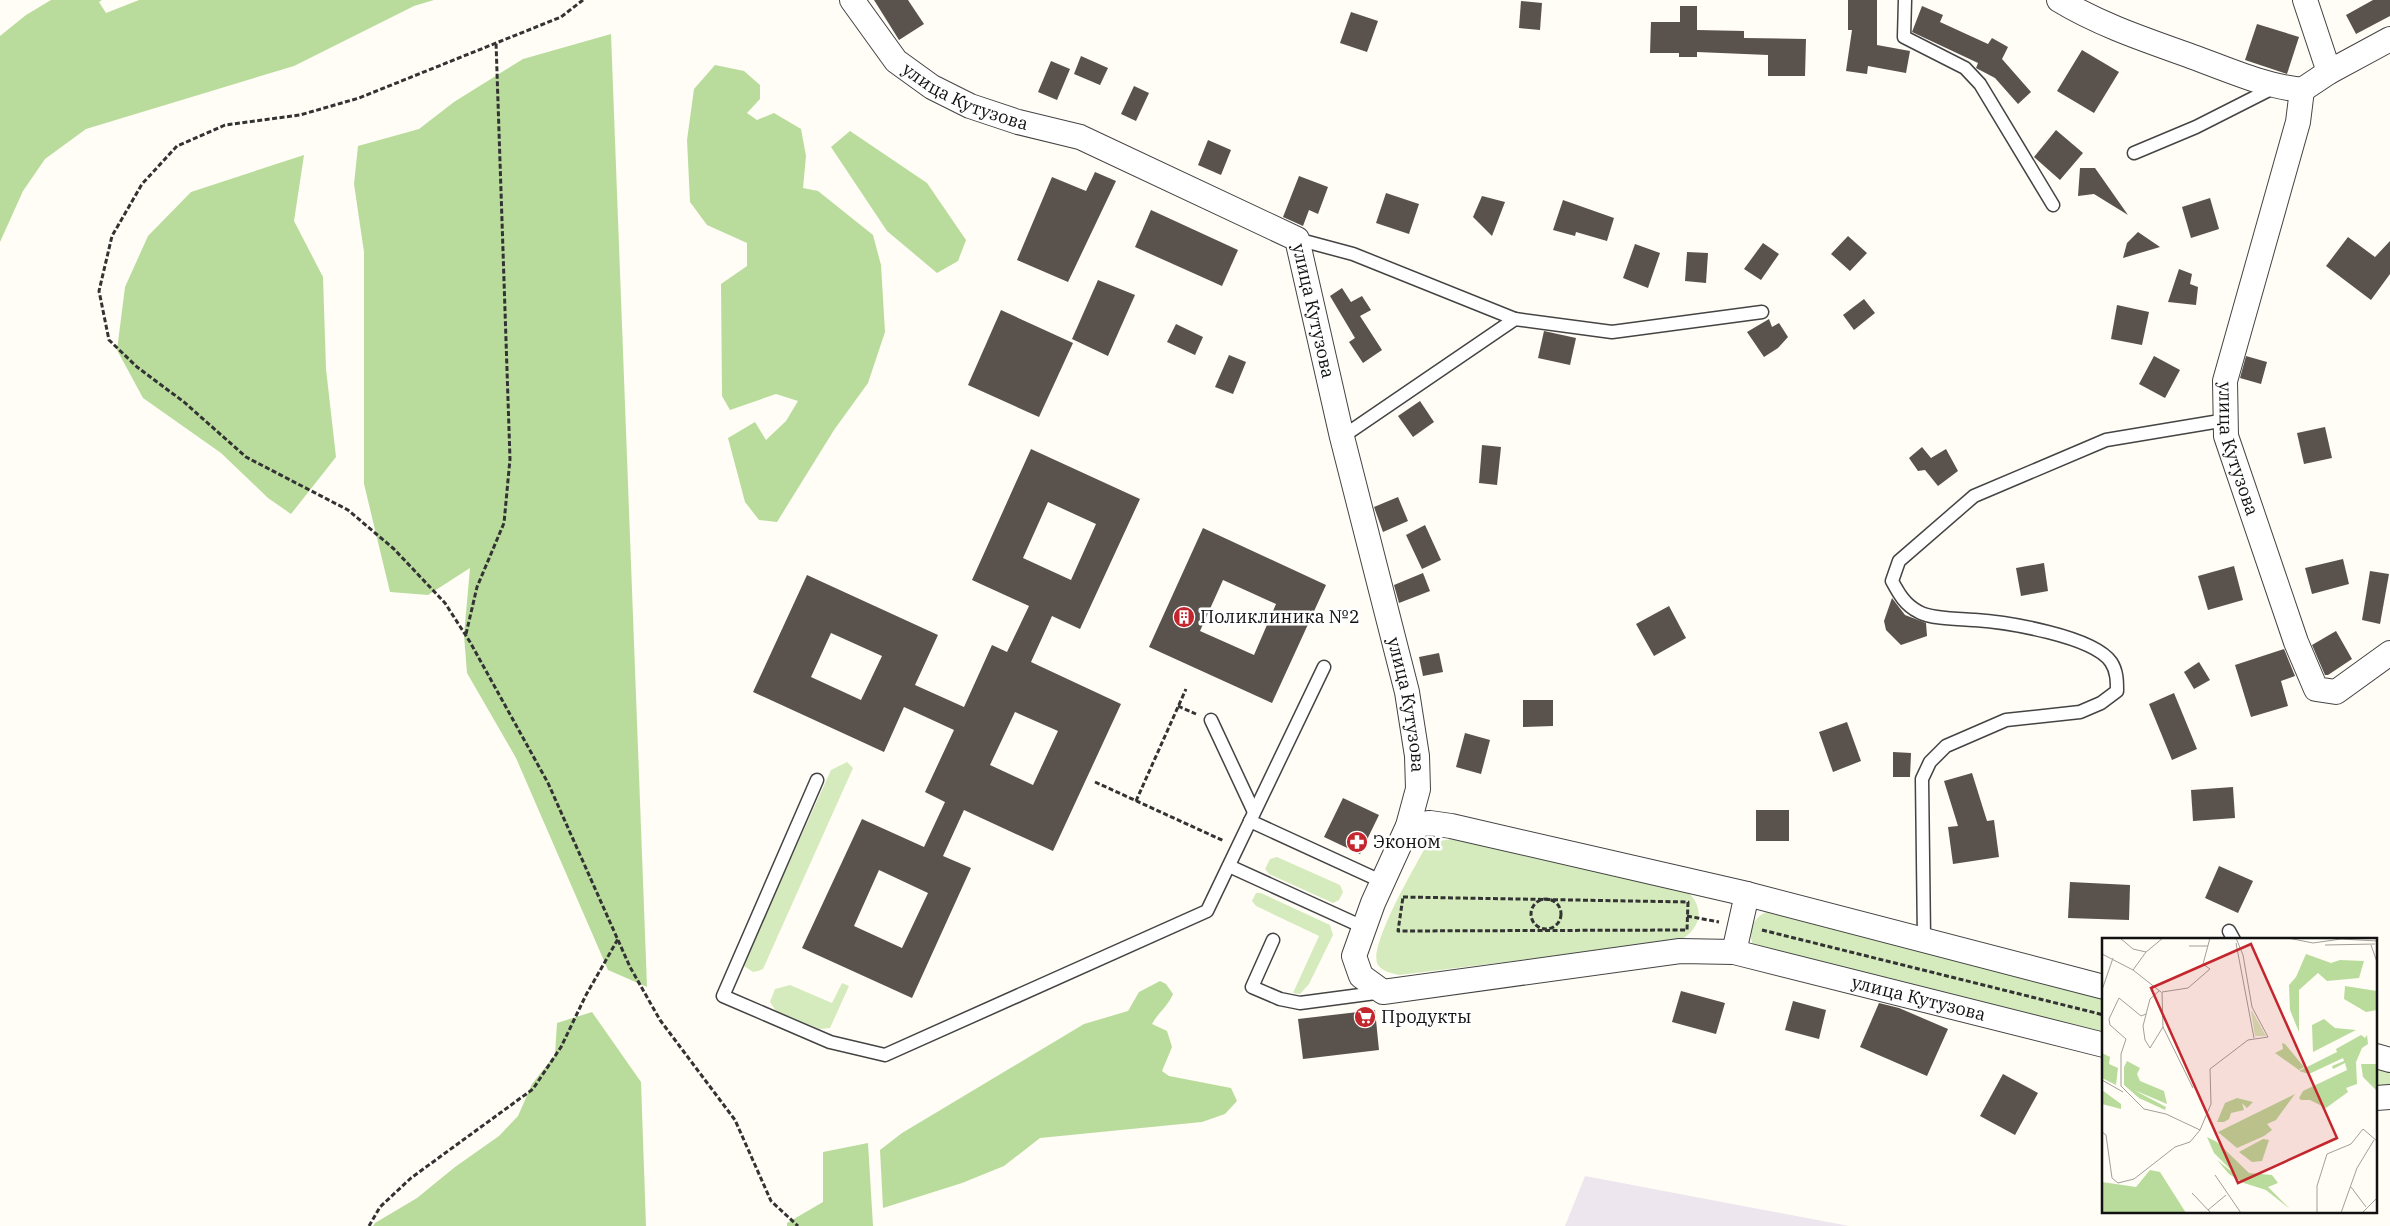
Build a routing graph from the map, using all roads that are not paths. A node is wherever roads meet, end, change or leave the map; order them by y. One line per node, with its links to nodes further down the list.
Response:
1 (852, 0): 11 (street, улица Кутузова)
2 (1905, 0): 10 (lane)
3 (2059, 0): 7 (street)
4 (2305, 0): 6 (street)
5 (2390, 39): 6 (street)
6 (2329, 72): 8 (street)
7 (2275, 87): 8 (street); 9 (lane)
8 (2302, 90): 14 (street, улица Кутузова)
9 (2134, 153)
10 (2053, 205)
11 (1297, 239): 13 (lane); 15 (street, улица Кутузова)
12 (1762, 312): 13 (lane)
13 (1515, 318): 15 (lane)
14 (2226, 420): 16 (street, улица Кутузова); 26 (lane)
15 (1342, 437): 21 (street, улица Кутузова)
16 (2390, 653)
17 (1324, 667): 20 (lane)
18 (1211, 720): 20 (lane)
19 (817, 780): 22 (lane)
20 (1252, 816): 22 (lane); 23 (lane)
21 (1408, 826): 23 (street, улица Кутузова); 24 (street)
22 (1229, 866): 25 (lane)
23 (1382, 882): 25 (street, улица Кутузова)
24 (1747, 894): 26 (street); 28 (street)
25 (1363, 928): 30 (street, улица Кутузова)
26 (1924, 939): 29 (street)
27 (1273, 940): 30 (lane)
28 (1734, 952): 30 (street, улица Кутузова); 31 (street, улица Кутузова)
29 (2102, 986)
30 (1382, 992)
31 (2102, 1044)

